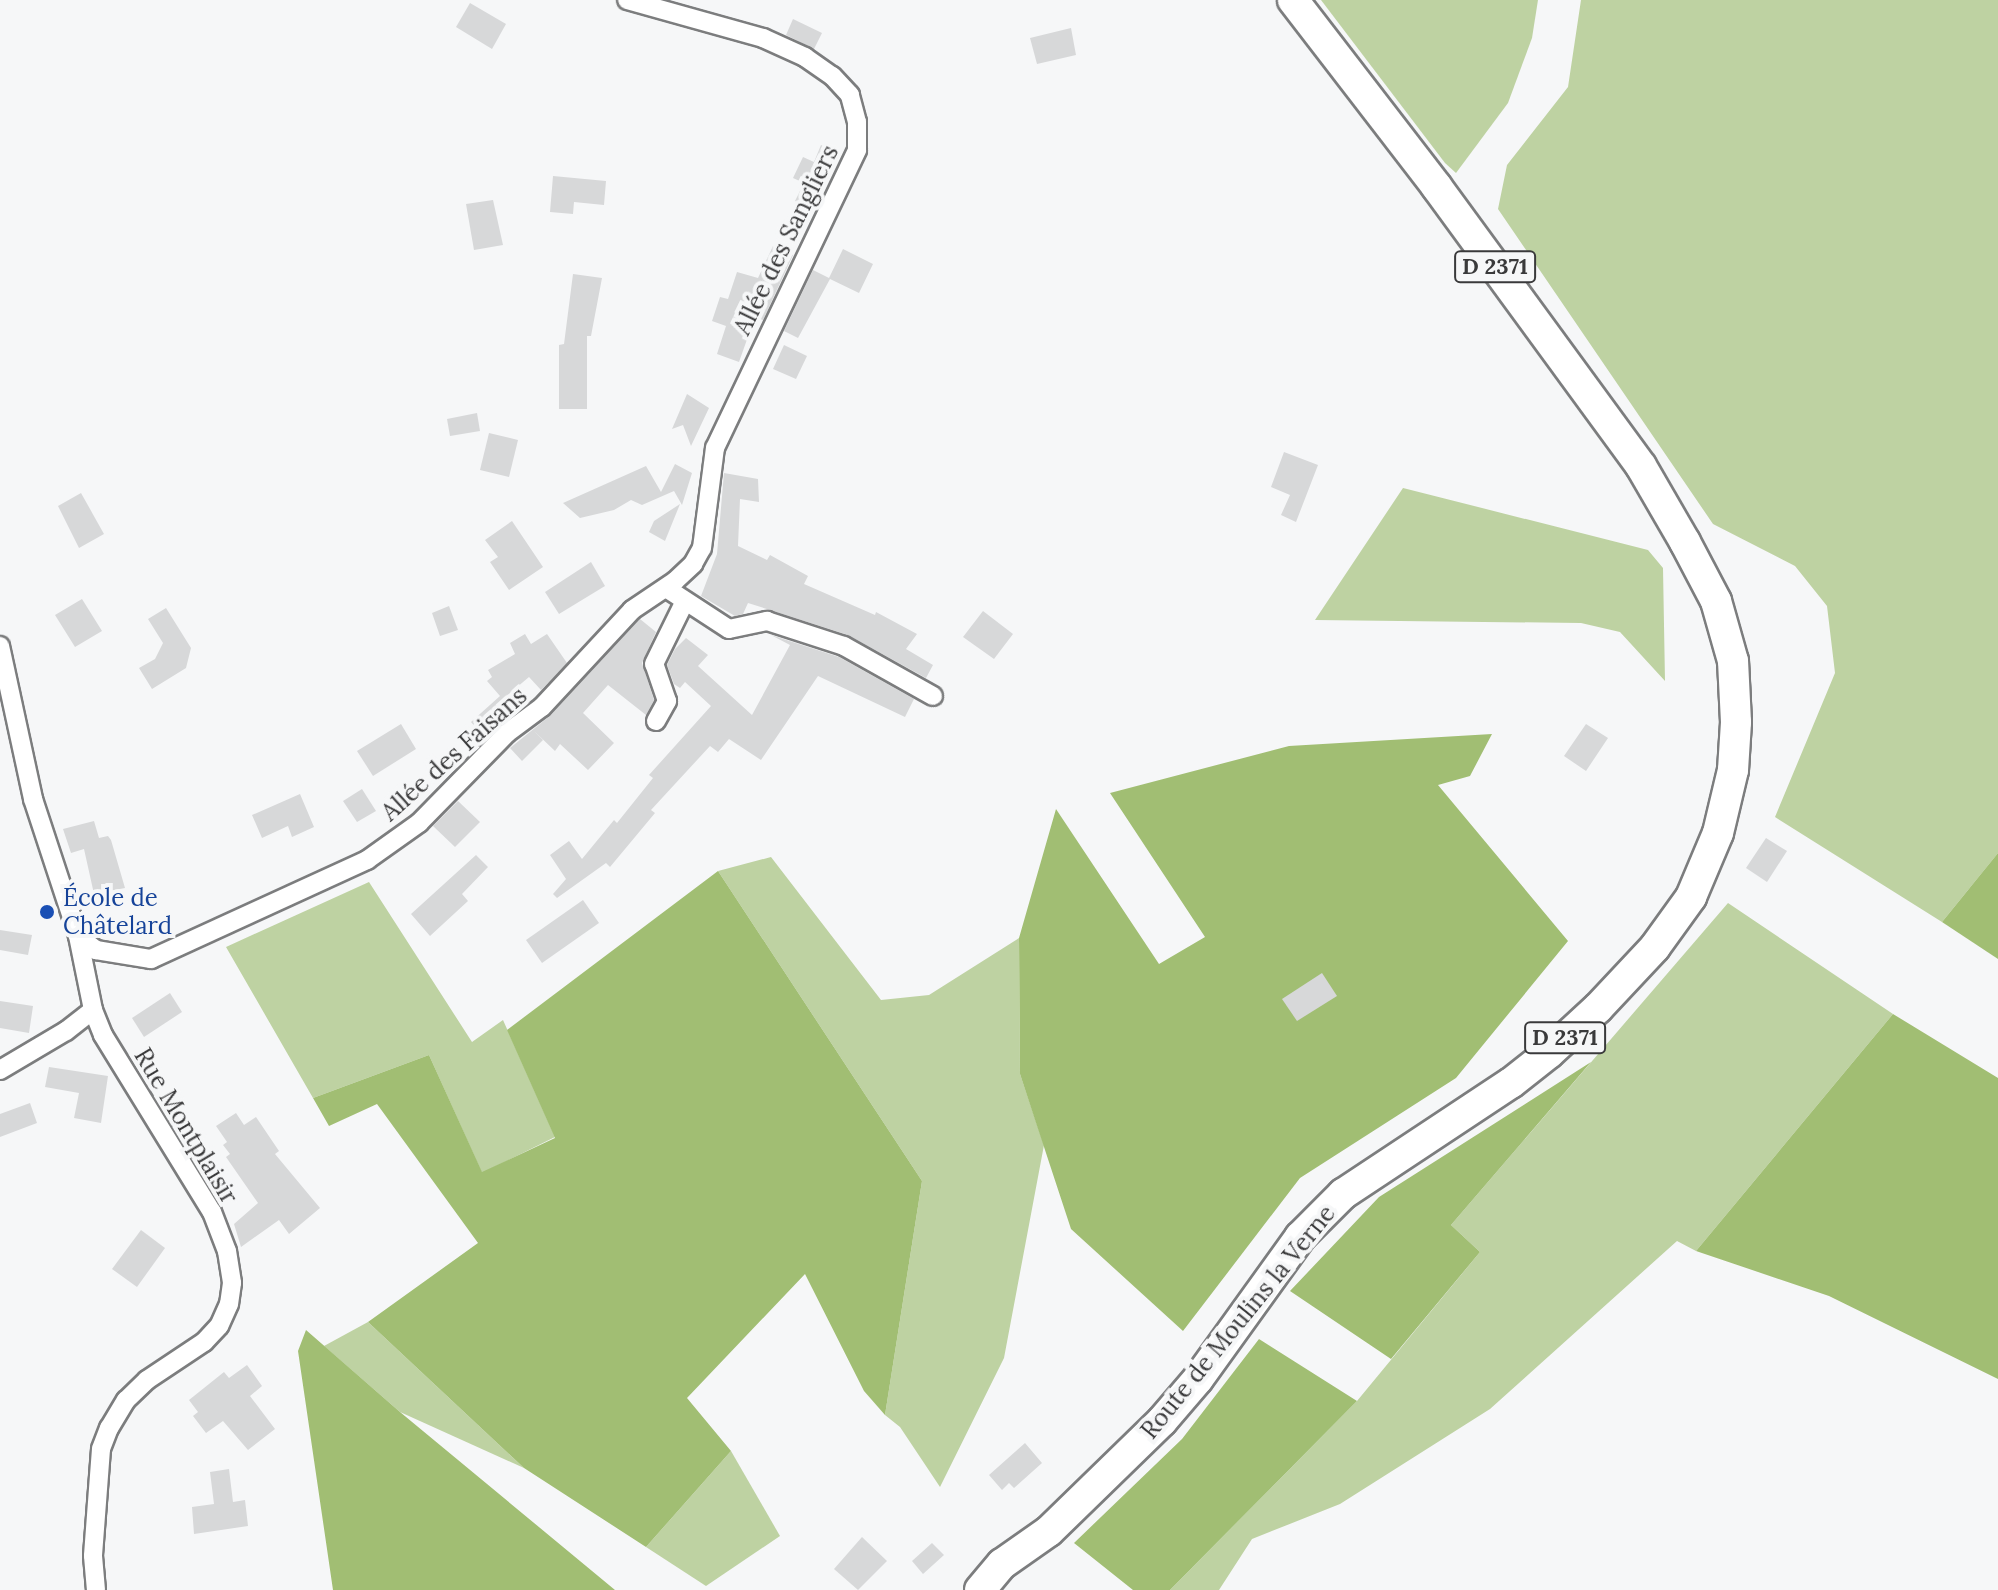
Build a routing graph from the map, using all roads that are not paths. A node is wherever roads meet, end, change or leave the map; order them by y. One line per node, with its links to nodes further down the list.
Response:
1 (627, 0): 3 (street, Allée des Sangliers)
2 (1293, 0): 13 (main road, Route de Moulins la Verne / D 2371)
3 (666, 588): 4 (street); 5 (street, Allée des Sangliers)
4 (684, 603): 7 (street); 8 (street)
5 (632, 610): 9 (street, Allée des Faisans)
6 (0, 646): 9 (street, Rue Montplaisir)
7 (933, 696)
8 (656, 721)
9 (78, 936): 10 (street, Rue Montplaisir)
10 (95, 1015): 11 (street); 12 (street, Rue Montplaisir)
11 (0, 1070)
12 (96, 1590)
13 (980, 1590)

